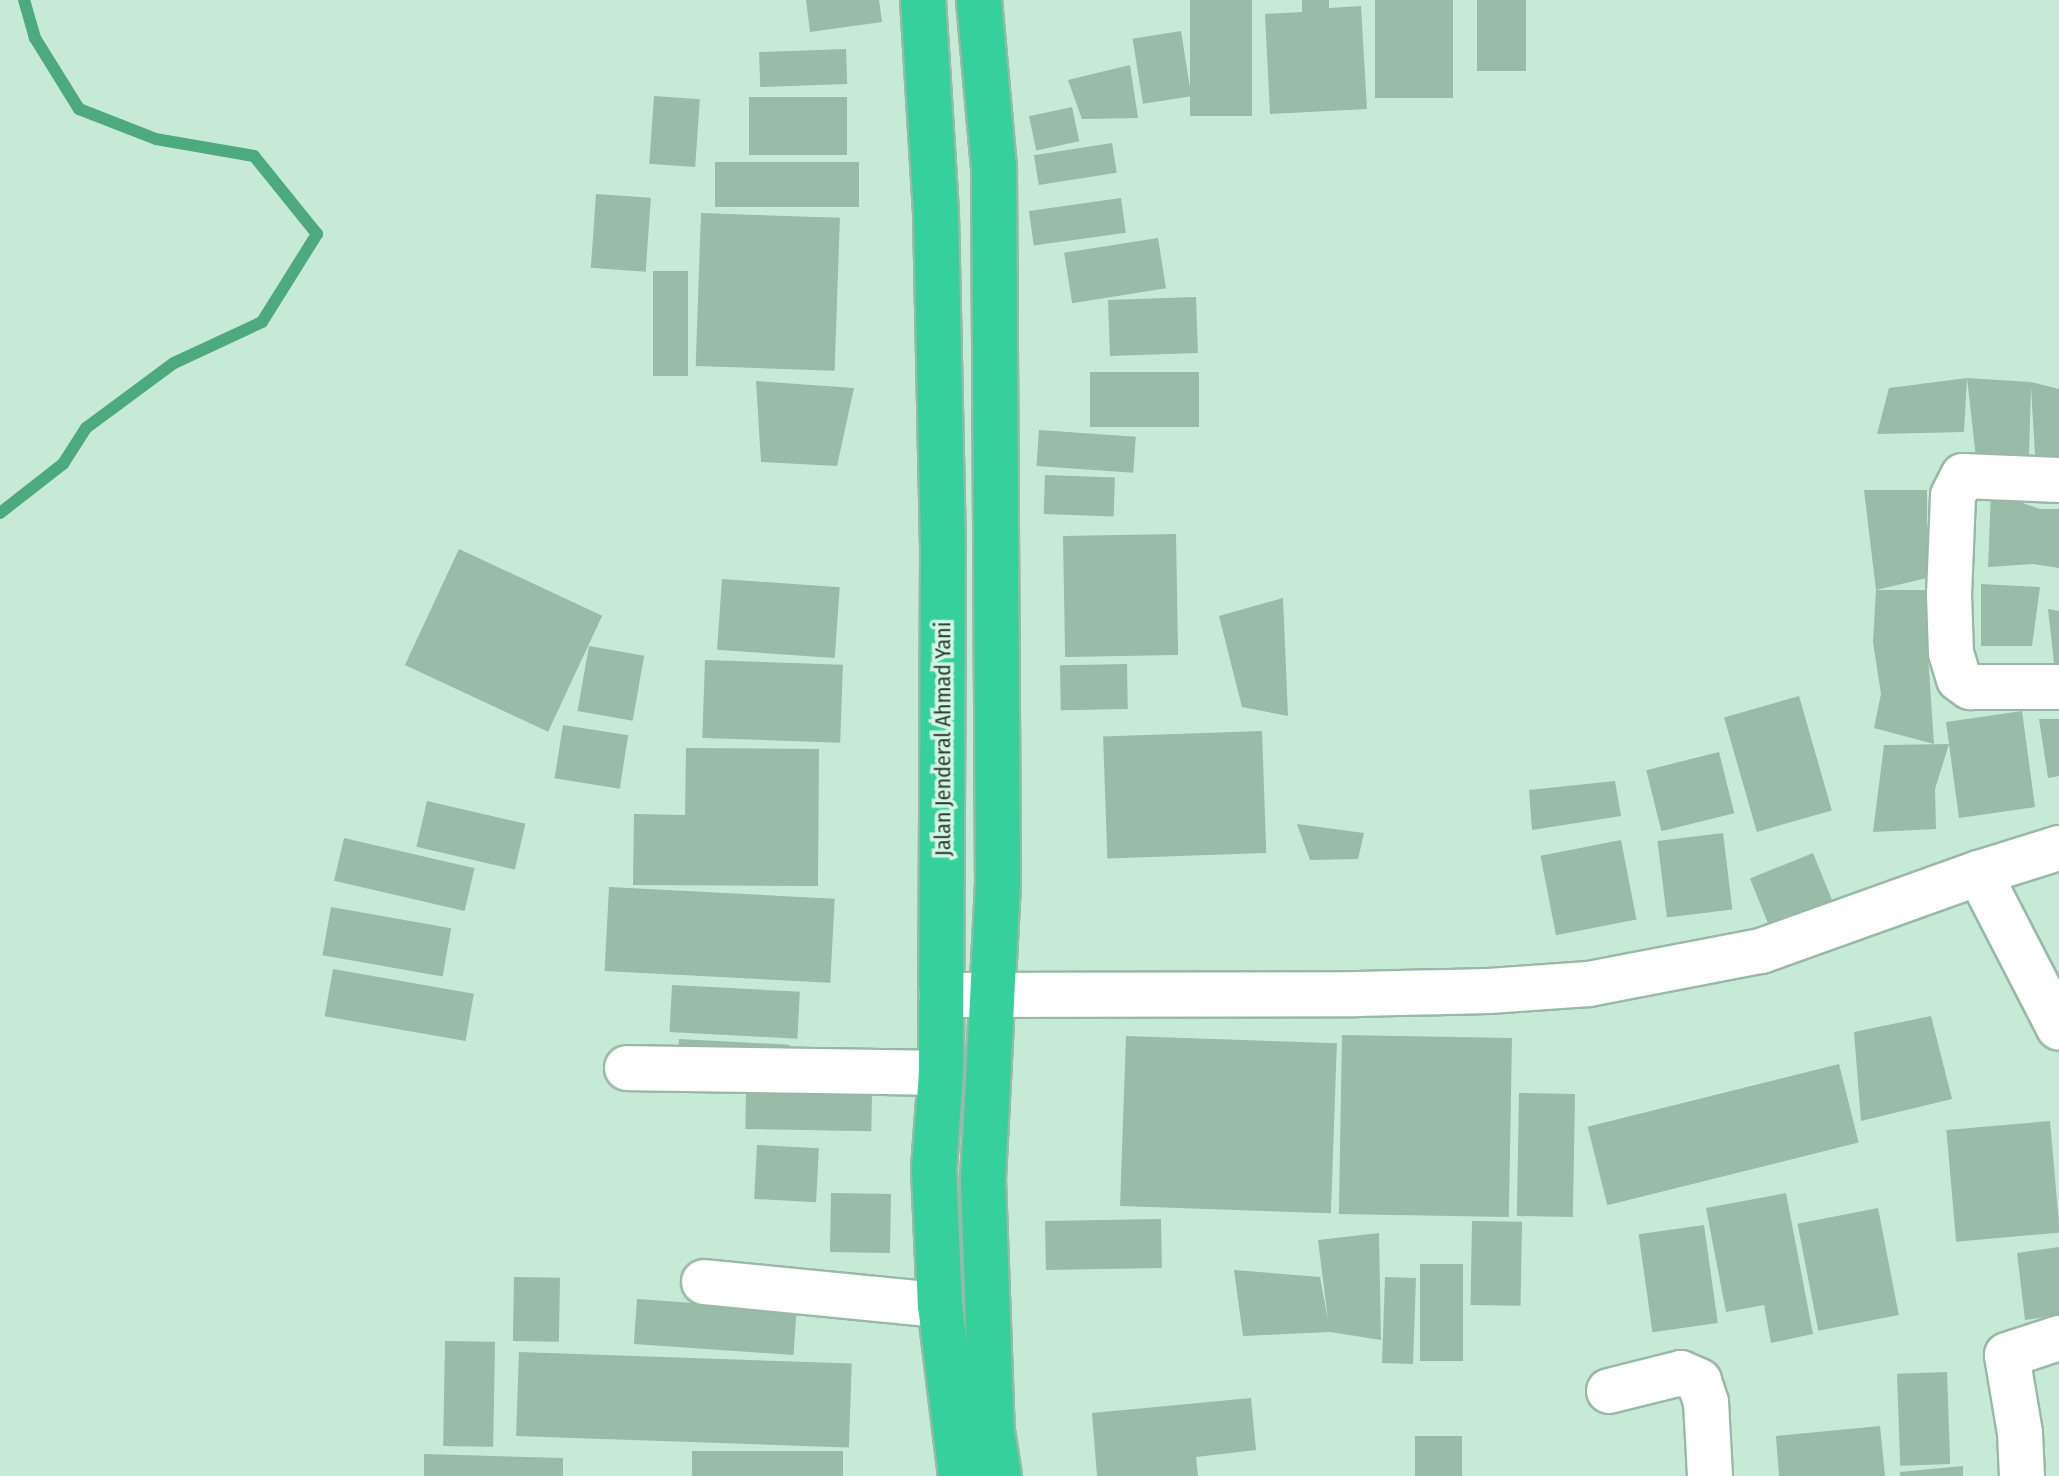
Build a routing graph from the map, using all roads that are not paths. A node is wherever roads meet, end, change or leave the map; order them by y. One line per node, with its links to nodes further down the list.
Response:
1 (923, 0): 7 (highway, Jalan Jenderal Ahmad Yani)
2 (979, 0): 8 (highway)
3 (2059, 480): 4 (street)
4 (2059, 687)
5 (2059, 848): 6 (street)
6 (1979, 873): 8 (street); 9 (street)
7 (941, 995): 8 (street); 11 (highway, Jalan Jenderal Ahmad Yani)
8 (993, 996): 17 (highway)
9 (2059, 1028)
10 (627, 1068): 11 (street)
11 (941, 1073): 13 (highway, Jalan Jenderal Ahmad Yani)
12 (704, 1282): 13 (street)
13 (940, 1305): 16 (highway, Jalan Jenderal Ahmad Yani)
14 (2059, 1338): 19 (street)
15 (1609, 1391): 18 (street)
16 (961, 1476)
17 (999, 1476)
18 (1710, 1476)
19 (2022, 1476)

